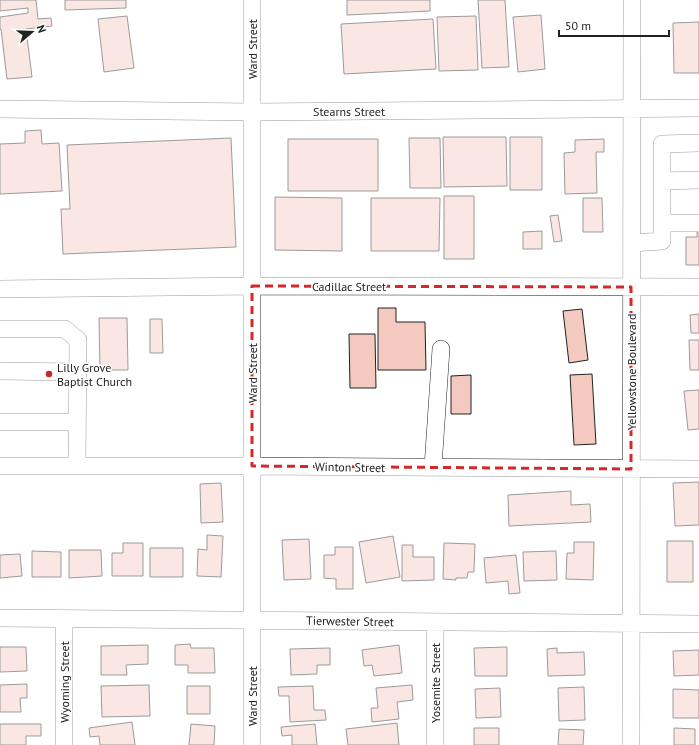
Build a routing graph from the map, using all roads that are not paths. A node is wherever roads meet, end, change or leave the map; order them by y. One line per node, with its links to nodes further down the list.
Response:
1 (252, 0): 6 (street, Ward Street)
2 (632, 0): 5 (street, Yellowstone Boulevard)
3 (699, 108): 5 (street, Stearns Street)
4 (0, 109): 6 (street, Stearns Street)
5 (632, 109): 6 (street, Stearns Street); 12 (street, Yellowstone Boulevard)
6 (252, 112): 13 (street, Ward Street)
7 (699, 143): 9 (street)
8 (699, 180): 9 (street)
9 (662, 181): 10 (street)
10 (662, 223): 11 (street); 12 (street)
11 (699, 223)
12 (632, 243): 14 (street, Yellowstone Boulevard)
13 (252, 286): 14 (street, Cadillac Street); 16 (street, Cadillac Street); 25 (street, Ward Street)
14 (631, 287): 15 (street, Cadillac Street); 27 (street, Yellowstone Boulevard)
15 (699, 287)
16 (0, 288)
17 (0, 329): 20 (street)
18 (441, 349): 26 (street)
19 (0, 371): 20 (street)
20 (78, 372): 22 (street)
21 (0, 422): 22 (street)
22 (77, 422): 24 (street)
23 (0, 466): 24 (street, Winton Street)
24 (77, 466): 25 (street, Winton Street)
25 (252, 466): 26 (street, Winton Street); 31 (street, Ward Street)
26 (433, 467): 27 (street, Winton Street)
27 (631, 469): 28 (street, Winton Street); 33 (street, Yellowstone Boulevard)
28 (699, 469)
29 (0, 618): 30 (street, Tierwester Street)
30 (64, 619): 31 (street, Tierwester Street); 35 (street, Wyoming Street)
31 (252, 620): 32 (street, Tierwester Street); 36 (street, Ward Street)
32 (435, 622): 33 (street, Tierwester Street); 37 (street, Yosemite Street)
33 (631, 624): 34 (street, Tierwester Street); 38 (street, Yellowstone Boulevard)
34 (699, 624)
35 (64, 745)
36 (252, 745)
37 (435, 745)
38 (631, 745)

